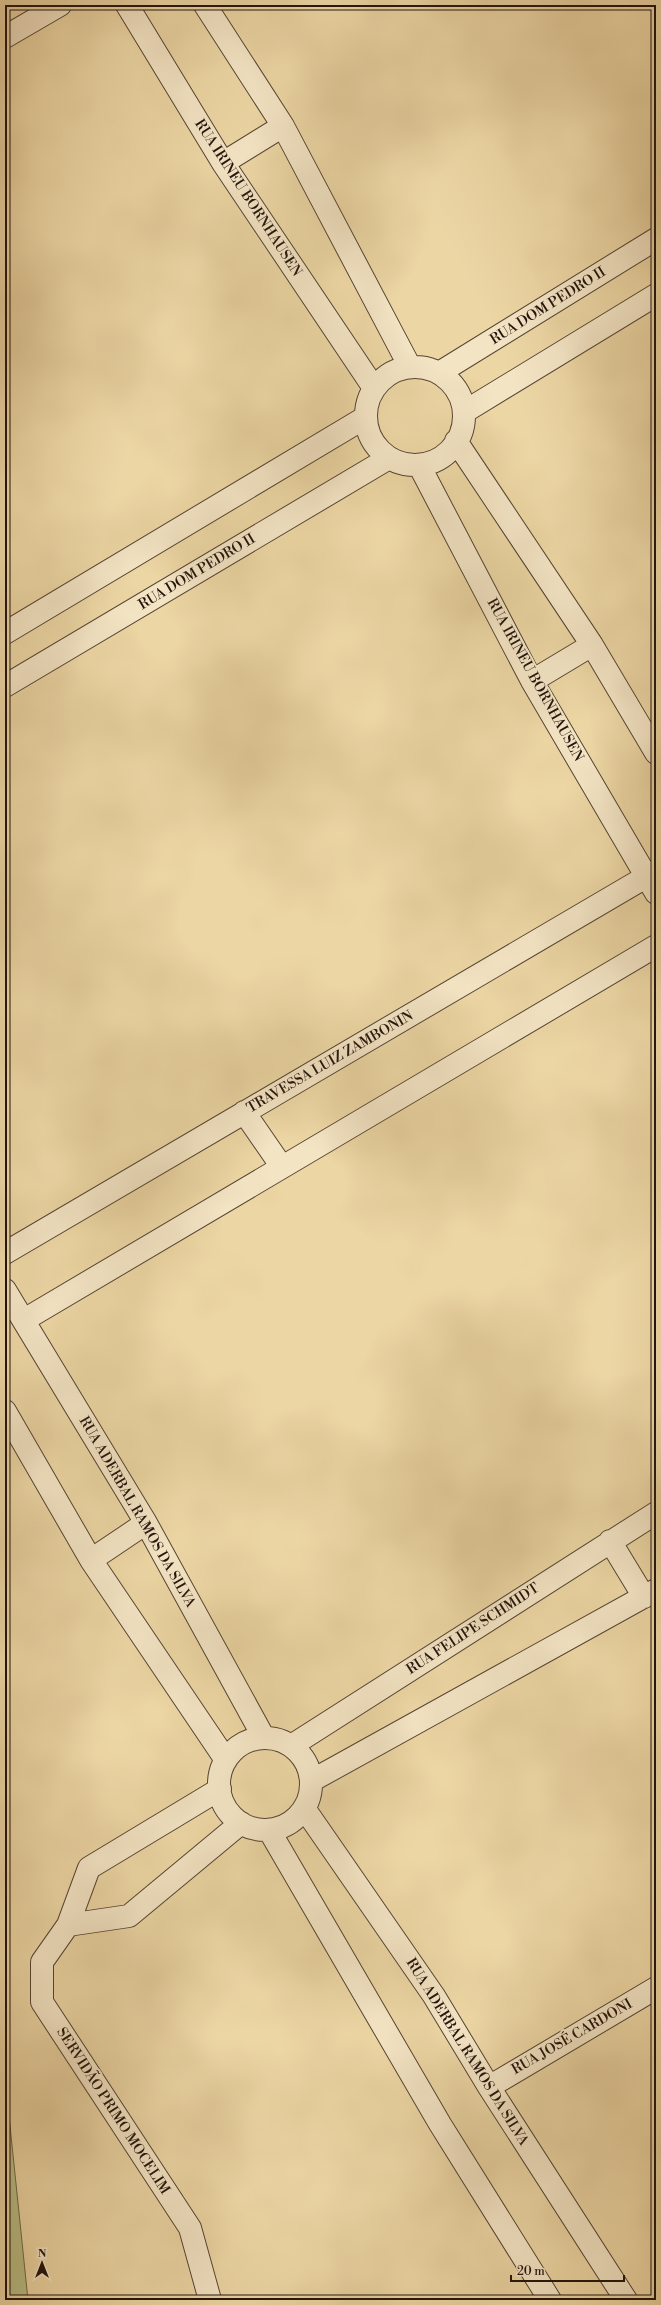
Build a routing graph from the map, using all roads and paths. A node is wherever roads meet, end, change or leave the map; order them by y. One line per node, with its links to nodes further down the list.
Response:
1 (60, 5): 4 (street)
2 (127, 5): 6 (street, RUA IRINEU BORNHAUSEN)
3 (205, 5): 5 (street)
4 (5, 38)
5 (283, 126): 6 (street); 9 (street)
6 (224, 164): 11 (street, RUA IRINEU BORNHAUSEN)
7 (656, 239): 10 (street, RUA DOM PEDRO II)
8 (656, 295): 12 (street)
9 (410, 367): 10 (street); 11 (street)
10 (439, 374): 12 (street)
11 (374, 388): 13 (street)
12 (464, 412): 14 (street)
13 (366, 417): 15 (street); 17 (street)
14 (456, 441): 16 (street); 18 (street)
15 (389, 458): 16 (street); 20 (street, RUA DOM PEDRO II)
16 (419, 465): 19 (street, RUA IRINEU BORNHAUSEN)
17 (5, 633)
18 (592, 645): 19 (street); 21 (street)
19 (532, 681): 22 (street, RUA IRINEU BORNHAUSEN)
20 (5, 686)
21 (656, 753)
22 (653, 880): 24 (street, TRAVESSA LUIZ ZAMBONIN)
23 (656, 946): 25 (street)
24 (244, 1112): 25 (street); 26 (street, TRAVESSA LUIZ ZAMBONIN)
25 (282, 1168): 28 (street)
26 (5, 1253)
27 (5, 1290): 28 (street, RUA ADERBAL RAMOS DA SILVA)
28 (24, 1320): 31 (street, RUA ADERBAL RAMOS DA SILVA)
29 (5, 1411): 33 (street)
30 (656, 1513): 32 (street, RUA FELIPE SCHMIDT)
31 (146, 1523): 33 (street); 35 (street, RUA ADERBAL RAMOS DA SILVA)
32 (610, 1541): 34 (street); 36 (street, RUA FELIPE SCHMIDT)
33 (91, 1560): 37 (street)
34 (650, 1594): 38 (street)
35 (264, 1738): 36 (street); 37 (street)
36 (291, 1746): 38 (street)
37 (226, 1760): 39 (street)
38 (311, 1781): 40 (street)
39 (220, 1789): 41 (street); 43 (street)
40 (304, 1808): 42 (street); 45 (street, RUA ADERBAL RAMOS DA SILVA)
41 (241, 1823): 42 (street); 43 (street)
42 (269, 1830): 47 (street)
43 (68, 1925): 46 (street, SERVIDÃO PRIMO MOCELIM)
44 (656, 1988): 45 (street, RUA JOSÉ CARDONI)
45 (488, 2087): 48 (street, RUA ADERBAL RAMOS DA SILVA)
46 (210, 2300)
47 (550, 2300)
48 (626, 2300)

